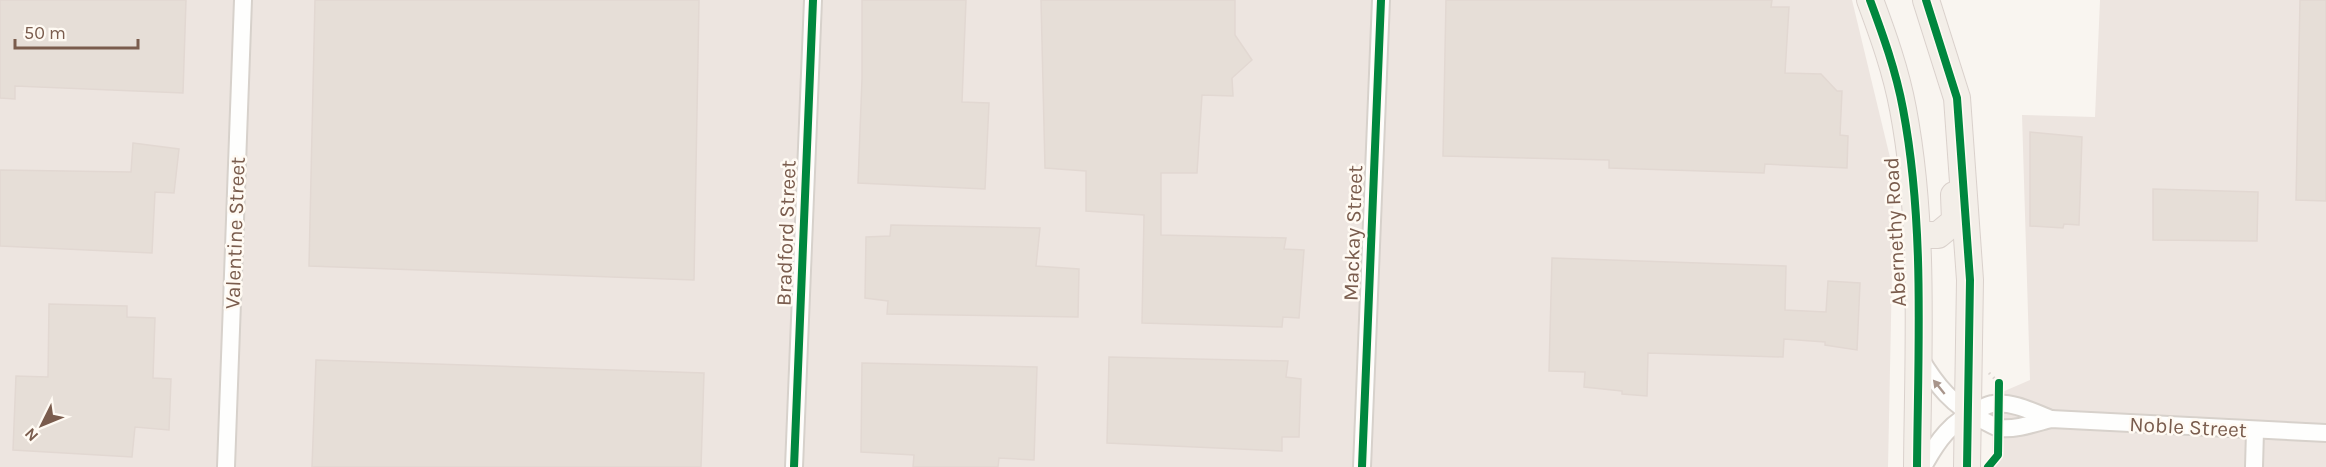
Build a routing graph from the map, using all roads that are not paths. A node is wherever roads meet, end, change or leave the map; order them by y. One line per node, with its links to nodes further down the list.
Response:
1 (243, 0): 13 (street, Valentine Street)
2 (813, 0): 14 (street, Bradford Street)
3 (1381, 0): 15 (street, Mackay Street)
4 (1870, 0): 7 (main road, Abernethy Road)
5 (1926, 0): 6 (main road)
6 (1961, 168): 7 (main road); 9 (main road)
7 (1916, 235): 8 (main road, Abernethy Road)
8 (1918, 354): 9 (street, Noble Street, one-way to 8); 16 (main road, Abernethy Road)
9 (1969, 414): 10 (street, Noble Street); 10 (street, Noble Street); 17 (street, Noble Street); 18 (main road)
10 (2051, 419): 11 (street, Noble Street)
11 (2255, 431): 12 (street, Noble Street); 19 (street)
12 (2326, 433)
13 (226, 467)
14 (794, 467)
15 (1362, 467)
16 (1917, 467)
17 (1923, 467)
18 (1967, 467)
19 (2254, 467)

